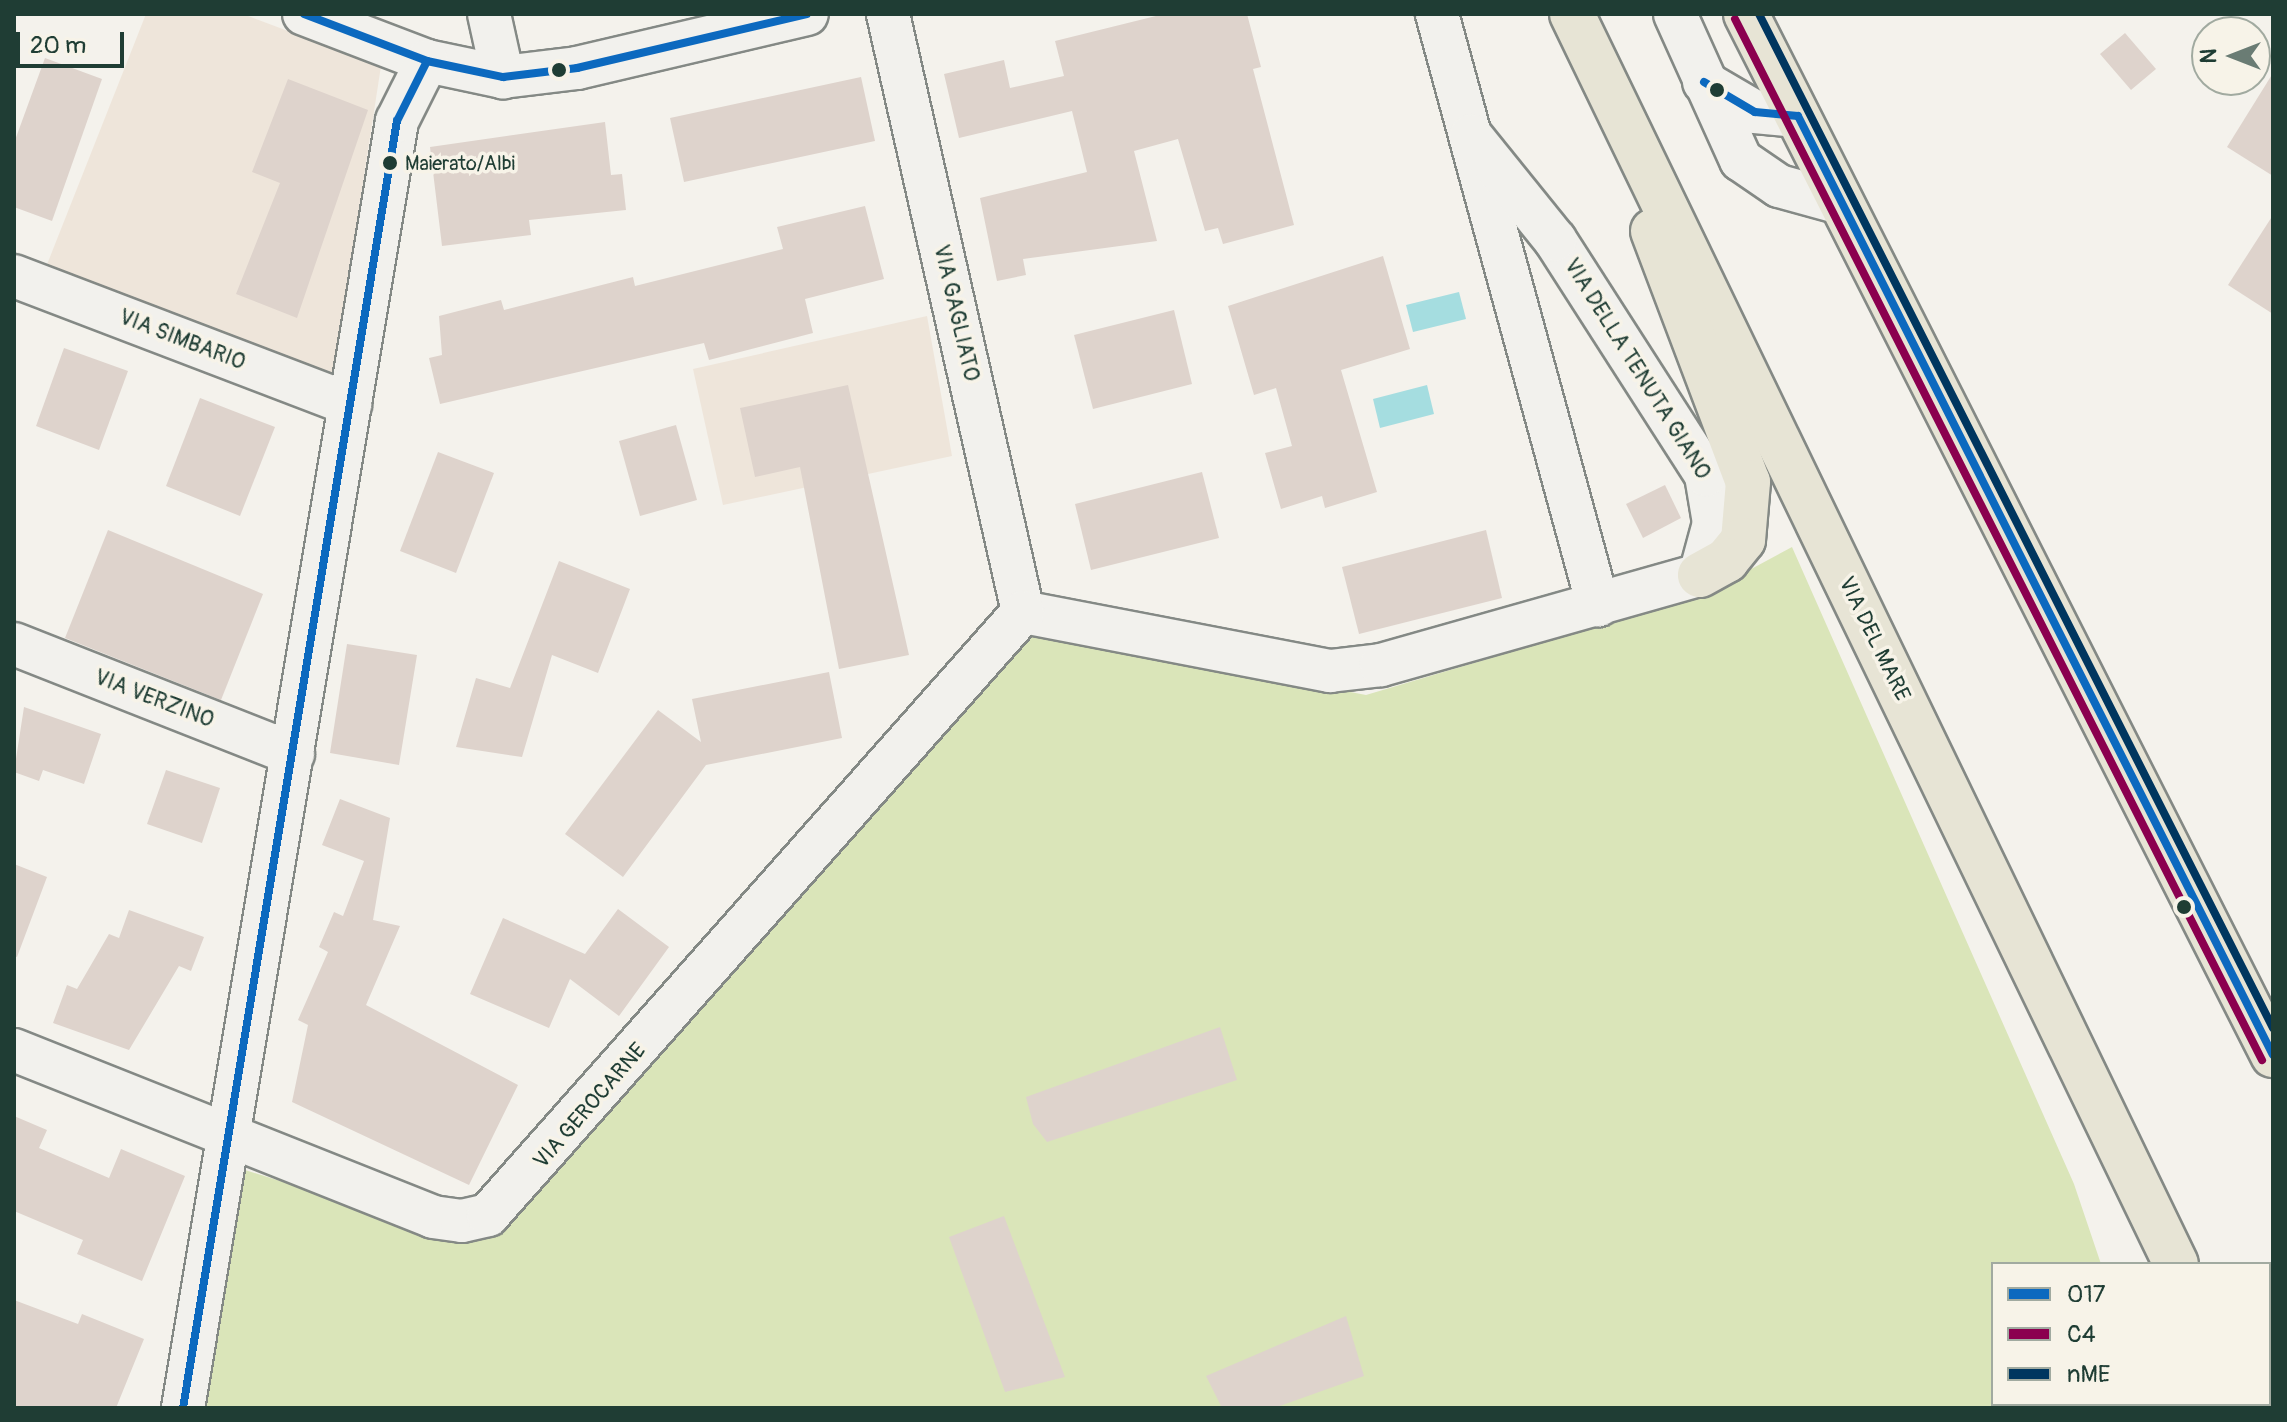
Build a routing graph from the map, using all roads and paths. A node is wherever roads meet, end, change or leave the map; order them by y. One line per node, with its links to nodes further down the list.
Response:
1 (304, 14): 9 (street)
2 (489, 14): 10 (street)
3 (807, 14): 10 (street)
4 (888, 14): 20 (street, VIA GAGLIATO)
5 (1437, 14): 14 (street, VIA DELLA TENUTA GIANO)
6 (1572, 14): 13 (main road, VIA DEL MARE)
7 (1675, 14): 11 (street)
8 (1746, 14): 12 (main road)
9 (427, 61): 10 (street); 17 (street)
10 (503, 77)
11 (1704, 82): 12 (street); 15 (street)
12 (1798, 116): 15 (main road)
13 (1627, 128): 18 (main road); 26 (main road, VIA DEL MARE)
14 (1471, 136): 18 (street, VIA DELLA TENUTA GIANO); 19 (street, VIA DELLA TENUTA GIANO)
15 (1841, 203): 24 (main road)
16 (14, 276): 17 (street, VIA SIMBARIO)
17 (350, 404): 22 (street)
18 (1700, 575): 19 (street)
19 (1598, 605): 20 (street)
20 (1023, 612): 25 (street, VIA GEROCARNE)
21 (14, 644): 22 (street, VIA VERZINO)
22 (293, 754): 25 (street)
23 (14, 1050): 25 (street, VIA GEROCARNE)
24 (2273, 1055)
25 (227, 1140): 27 (street)
26 (2175, 1262)
27 (183, 1408)

